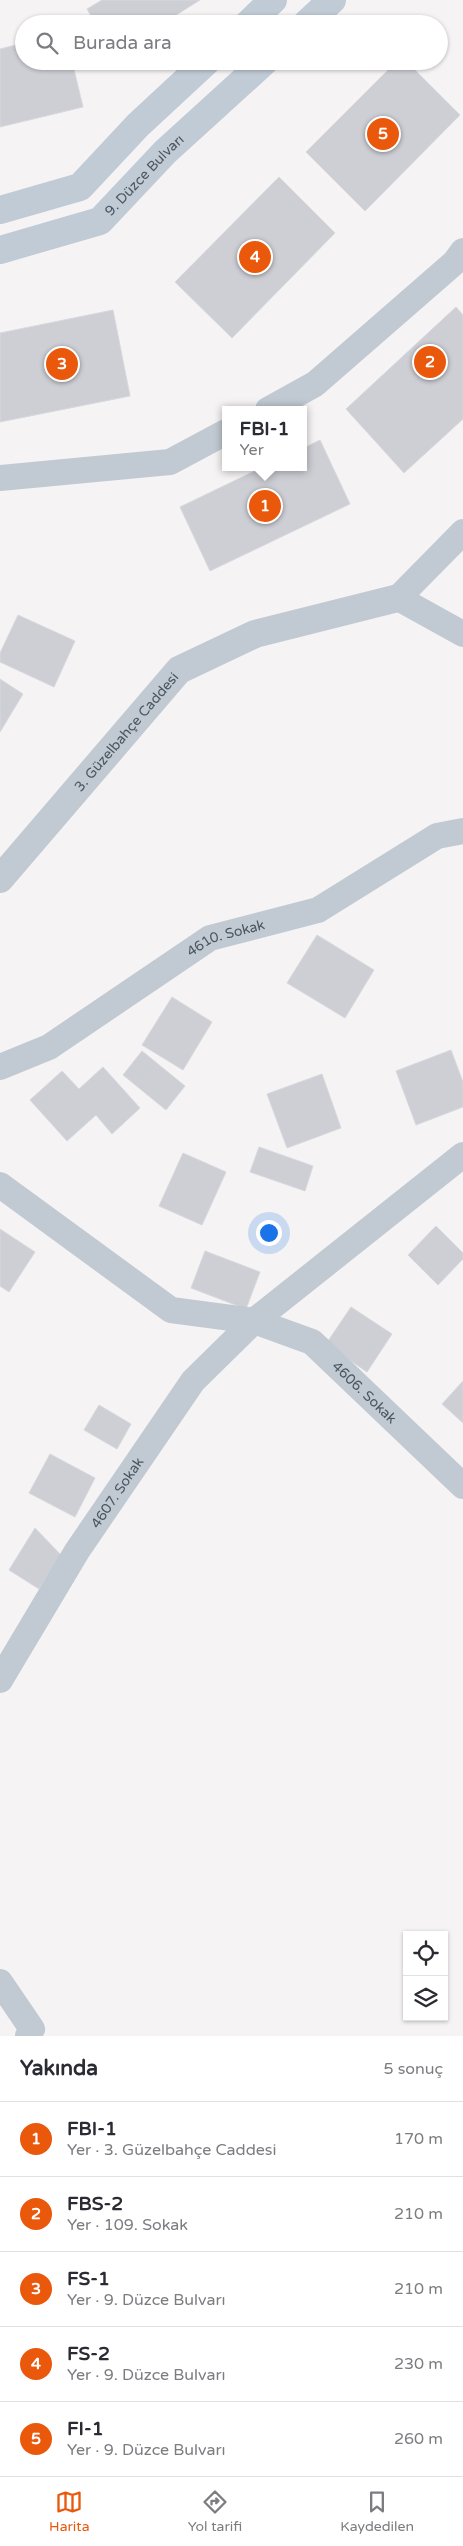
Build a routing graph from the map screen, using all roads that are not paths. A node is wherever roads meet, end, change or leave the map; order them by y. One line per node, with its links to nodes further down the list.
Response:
1 (274, 0): 3 (main road)
2 (332, 0): 4 (main road)
3 (258, 15)
4 (316, 15)
5 (197, 70): 7 (main road)
6 (255, 70): 8 (main road, 9. Düzce Bulvarı)
7 (0, 210)
8 (0, 250)
9 (463, 251): 10 (street)
10 (275, 406)
11 (222, 434): 12 (street)
12 (0, 478)
13 (463, 532): 14 (street)
14 (398, 598): 15 (street); 17 (street, 3. Güzelbahçe Caddesi)
15 (463, 634)
16 (463, 831): 18 (street, 4610. Sokak)
17 (0, 879)
18 (0, 1067)
19 (463, 1155): 21 (street, 4607. Sokak)
20 (0, 1185): 21 (street, 4606. Sokak)
21 (254, 1321): 22 (street, 4606. Sokak); 23 (street, 4607. Sokak)
22 (463, 1486)
23 (0, 1680)
24 (0, 1982): 25 (street)
25 (28, 2036)

